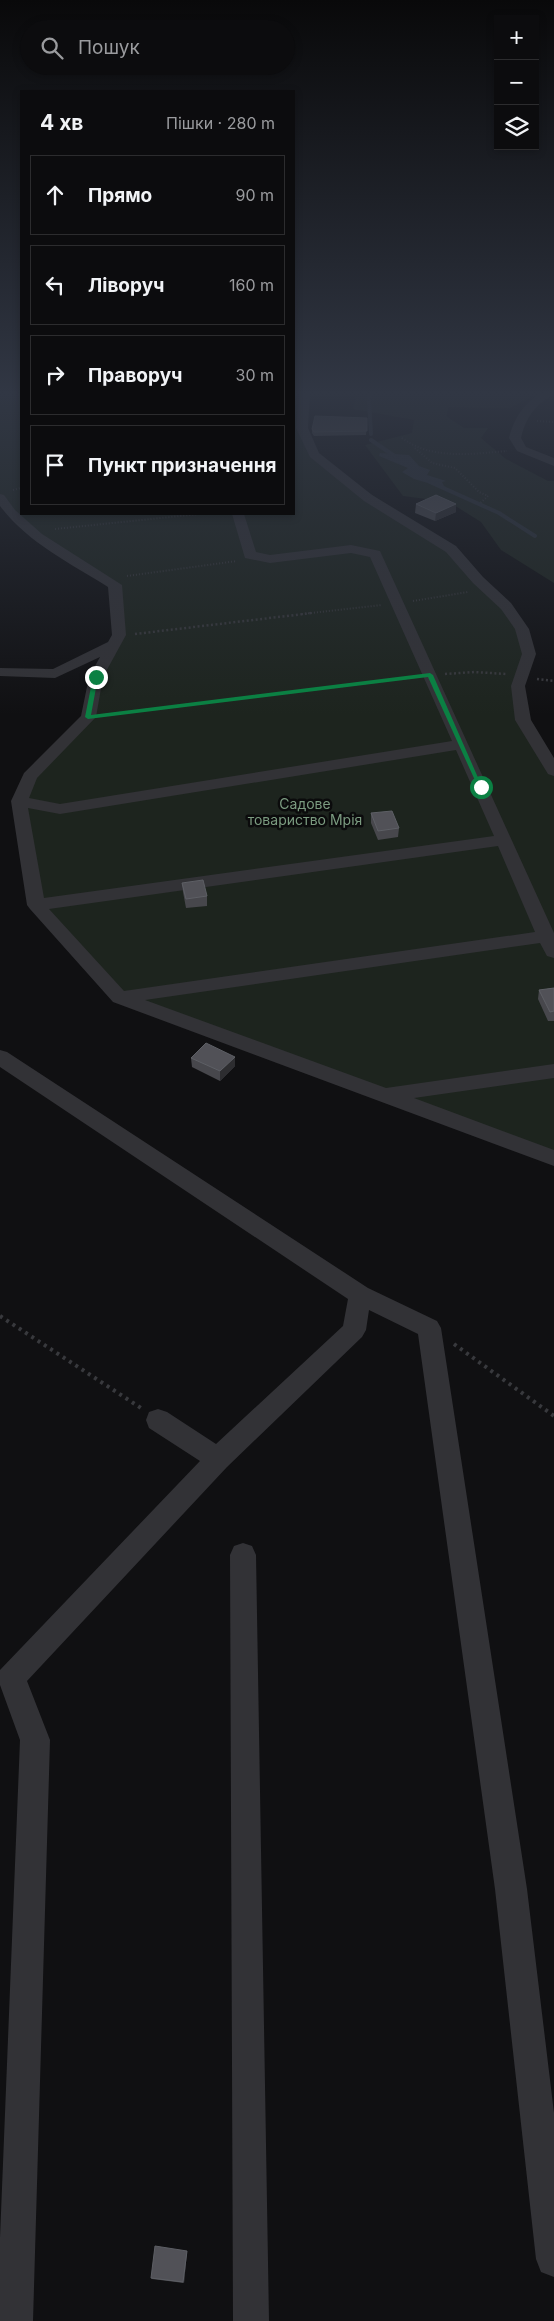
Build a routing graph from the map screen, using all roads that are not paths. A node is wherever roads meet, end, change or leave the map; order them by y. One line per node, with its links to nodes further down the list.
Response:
1 (0, 498): 4 (street)
2 (369, 498): 7 (street)
3 (238, 515): 6 (street)
4 (117, 640): 5 (street); 8 (street)
5 (0, 672)
6 (461, 744): 8 (street); 9 (street)
7 (554, 771)
8 (19, 801): 10 (street)
9 (502, 840): 10 (street); 11 (street)
10 (36, 906): 12 (street)
11 (550, 944): 12 (street)
12 (120, 998): 15 (street)
13 (0, 1057): 17 (street)
14 (554, 1071): 15 (street)
15 (384, 1095): 16 (street)
16 (554, 1158)
17 (360, 1294): 19 (street); 21 (street)
18 (158, 1420): 19 (street)
19 (218, 1459): 22 (street)
20 (243, 1555): 23 (street)
21 (554, 2259)
22 (14, 2321)
23 (251, 2321)

